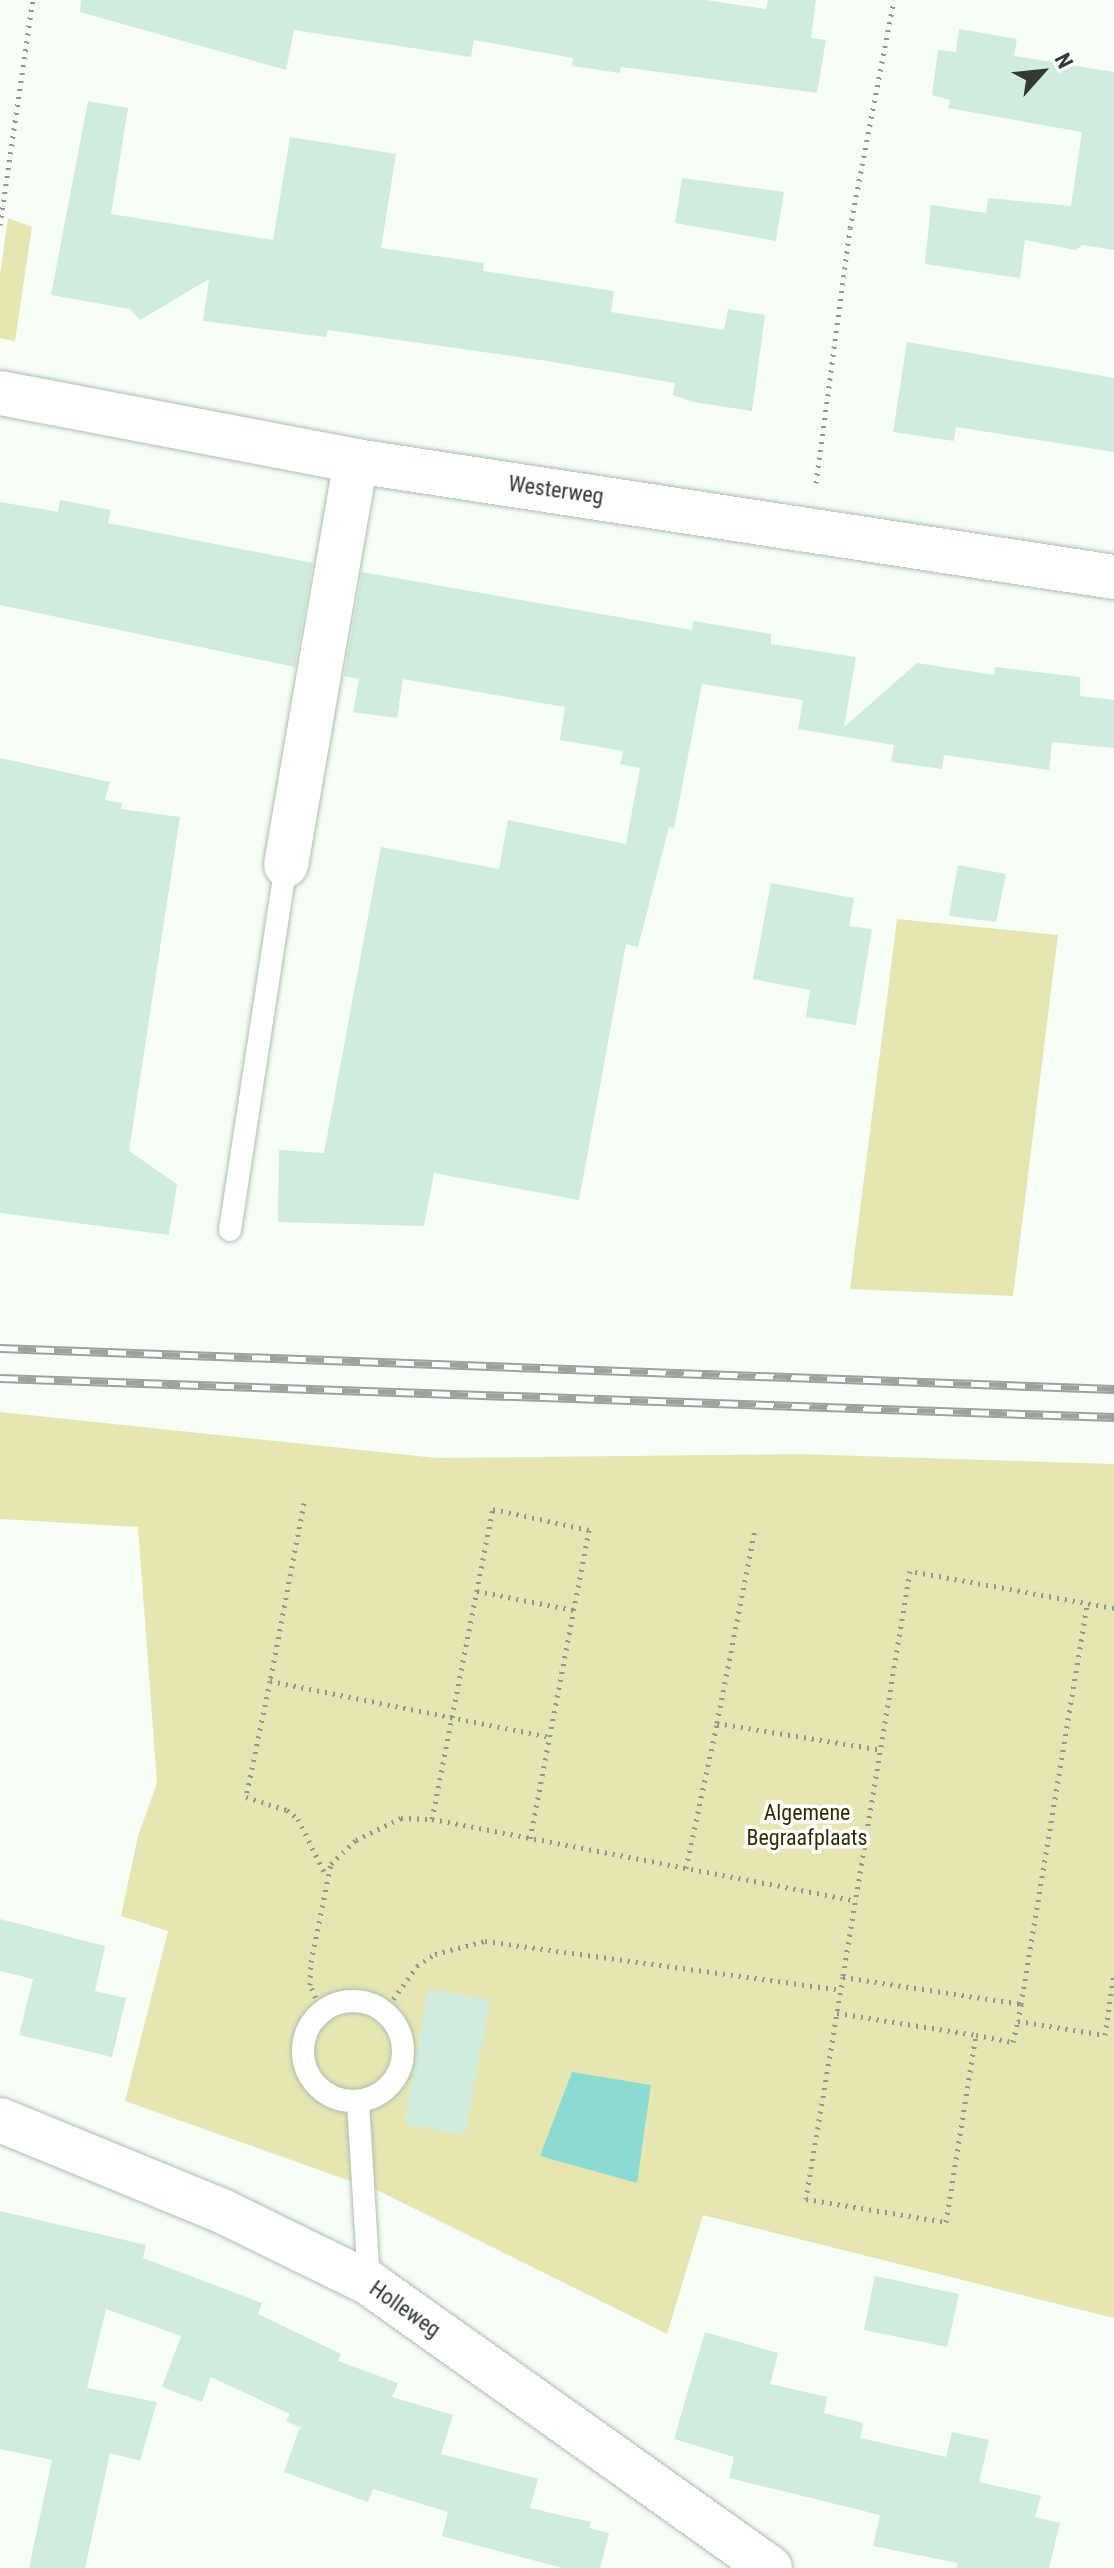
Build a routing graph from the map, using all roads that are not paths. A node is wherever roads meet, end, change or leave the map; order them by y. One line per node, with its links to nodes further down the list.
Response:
1 (0, 393): 2 (street, Westerweg)
2 (356, 461): 3 (street, Westerweg); 4 (street)
3 (1114, 577)
4 (286, 865): 5 (lane)
5 (230, 1230)
6 (358, 2102): 6 (lane); 8 (lane)
7 (0, 2120): 8 (street, Holleweg)
8 (369, 2283): 9 (street, Holleweg)
9 (770, 2568)

